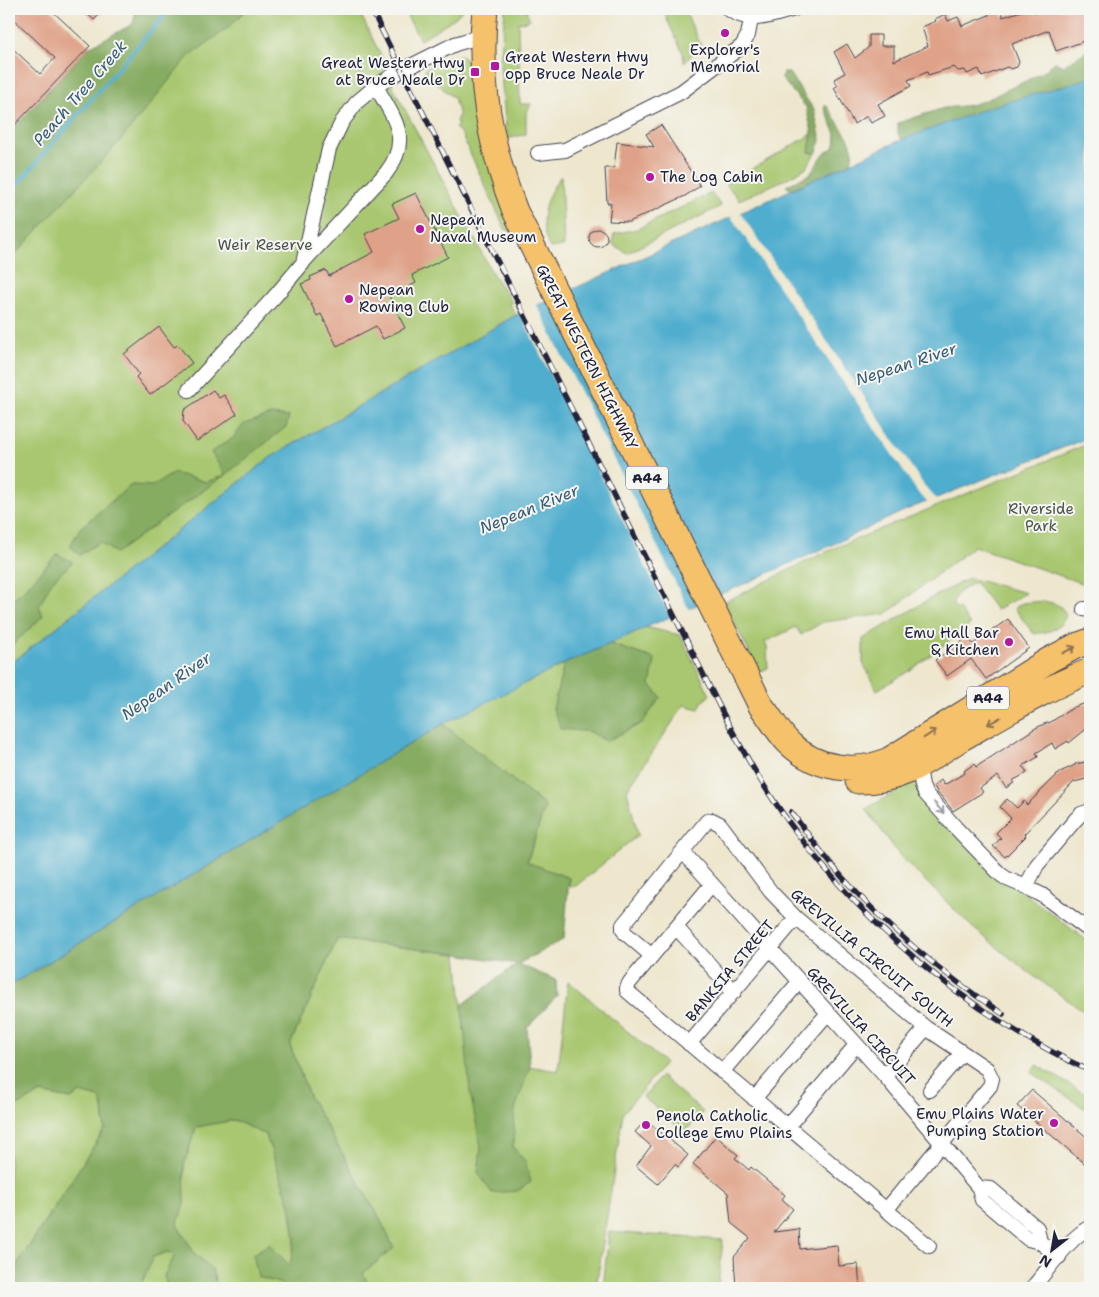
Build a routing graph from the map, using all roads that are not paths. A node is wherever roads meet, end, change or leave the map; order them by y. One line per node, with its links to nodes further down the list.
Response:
1 (485, 9): 5 (highway, A44)
2 (728, 9): 4 (street)
3 (794, 9): 4 (street)
4 (752, 19): 7 (street)
5 (482, 36): 6 (street); 12 (highway, GREAT WESTERN HIGHWAY / A44)
6 (376, 86): 8 (street); 8 (street)
7 (538, 154)
8 (302, 263): 9 (street)
9 (189, 390)
10 (1090, 641): 12 (highway, GREAT WESTERN HIGHWAY / A44, one-way to 10)
11 (1090, 671): 13 (highway, GREAT WESTERN HIGHWAY / A44, one-way to 13)
12 (761, 706): 13 (highway, GREAT WESTERN HIGHWAY / A44)
13 (919, 766): 17 (street, one-way to 17)
14 (1090, 811): 17 (street)
15 (683, 852): 16 (street, GREVILLIA CIRCUIT); 18 (street, GREVILLIA CIRCUIT SOUTH); 22 (street)
16 (712, 884): 19 (street); 21 (street, GREVILLIA CIRCUIT)
17 (1026, 887): 20 (street)
18 (796, 918): 21 (street, BANKSIA STREET); 26 (street, GREVILLIA CIRCUIT SOUTH)
19 (676, 927): 22 (street); 24 (street)
20 (1090, 931)
21 (770, 949): 23 (street, GREVILLIA CIRCUIT); 24 (street, BANKSIA STREET)
22 (652, 956): 27 (street)
23 (799, 982): 25 (street, GREVILLIA CIRCUIT); 30 (street)
24 (734, 992): 27 (street, BANKSIA STREET)
25 (828, 1013): 28 (street, GREVILLIA CIRCUIT); 33 (street)
26 (926, 1028): 29 (street, GREVILLIA CIRCUIT SOUTH); 31 (street)
27 (689, 1044): 30 (street)
28 (856, 1045): 31 (street, GREVILLIA CIRCUIT); 34 (street)
29 (962, 1053): 32 (street); 35 (street, GREVILLIA CIRCUIT SOUTH)
30 (722, 1072): 33 (street)
31 (884, 1076): 35 (street, GREVILLIA CIRCUIT)
32 (930, 1090)
33 (754, 1099): 34 (street)
34 (787, 1127): 36 (street)
35 (941, 1142): 36 (street); 39 (street, GREVILLIA CIRCUIT)
36 (886, 1210): 38 (street)
37 (1090, 1226): 39 (street)
38 (929, 1246)
39 (1058, 1257): 40 (street)
40 (1032, 1288)

